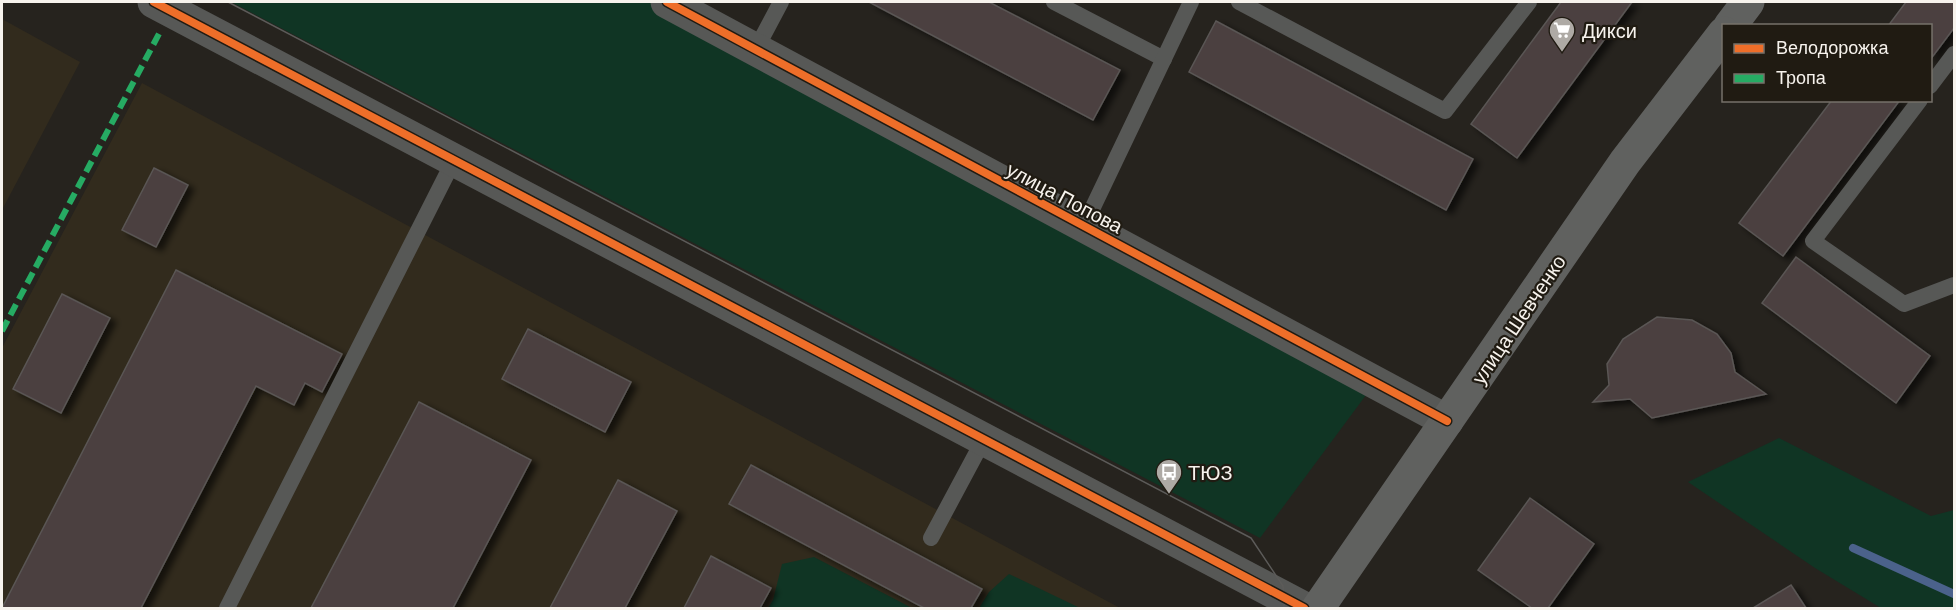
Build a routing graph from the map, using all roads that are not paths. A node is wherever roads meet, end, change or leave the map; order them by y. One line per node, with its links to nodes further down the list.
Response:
1 (154, 2): 16 (street)
2 (667, 2): 11 (street, улица Попова)
3 (781, 2): 11 (lane)
4 (1054, 2): 13 (lane)
5 (1191, 2): 13 (lane)
6 (1239, 2): 7 (lane)
7 (1529, 2)
8 (1748, 2): 9 (main road)
9 (1732, 24)
10 (1722, 36): 19 (main road, улица Шевченко)
11 (756, 49): 17 (street, улица Попова)
12 (1954, 54): 14 (lane)
13 (1164, 59): 17 (lane)
14 (1932, 83)
15 (1918, 102): 18 (lane)
16 (454, 160): 20 (street); 22 (lane)
17 (1084, 226): 19 (street, улица Попова)
18 (1954, 285)
19 (1447, 422): 24 (main road, улица Шевченко)
20 (984, 439): 21 (lane); 23 (street)
21 (931, 538)
22 (227, 609)
23 (1304, 609)
24 (1318, 609)

